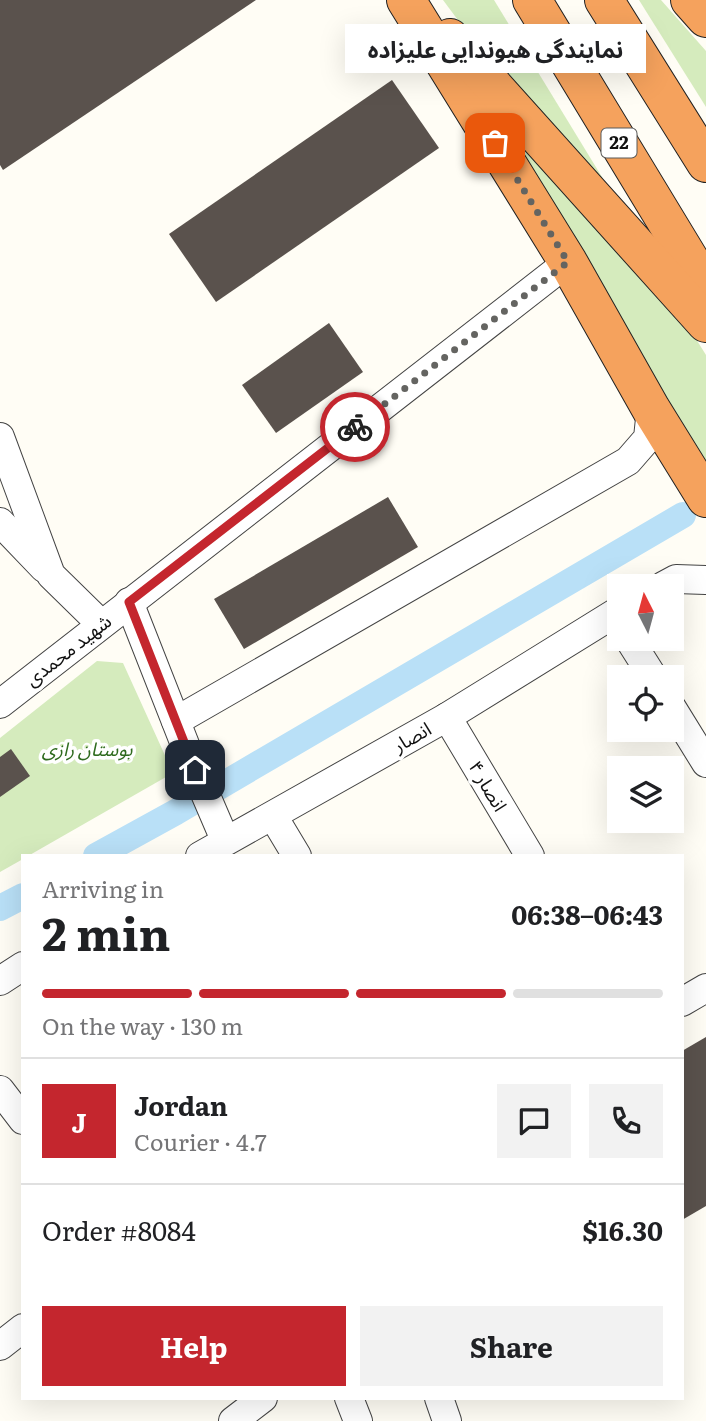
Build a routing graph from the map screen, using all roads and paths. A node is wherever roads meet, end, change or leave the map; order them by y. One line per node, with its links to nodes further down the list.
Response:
1 (406, 0): 8 (highway)
2 (416, 0): 10 (highway)
3 (531, 0): 9 (highway, 22)
4 (604, 0): 7 (highway)
5 (690, 0): 6 (highway)
6 (706, 18)
7 (706, 163)
8 (568, 262): 11 (highway); 18 (street, شهید محمدی)
9 (706, 286)
10 (706, 323)
11 (651, 409): 13 (highway); 23 (street)
12 (0, 437): 15 (street)
13 (706, 498)
14 (0, 522): 15 (street)
15 (51, 575): 20 (street)
16 (684, 579): 17 (street)
17 (706, 580)
18 (129, 602): 20 (street, شهید محمدی); 23 (street)
19 (607, 622): 22 (street, انصار)
20 (101, 624): 21 (street, شهید محمدی)
21 (0, 704)
22 (447, 717): 26 (street, انصار); 29 (street, انصار ۴)
23 (176, 721): 27 (street)
24 (684, 727): 25 (street)
25 (706, 763)
26 (273, 816): 27 (street, انصار); 28 (street)
27 (217, 849)
28 (296, 854)
29 (529, 854)
30 (21, 967): 31 (street)
31 (0, 981)
32 (706, 988): 33 (street)
33 (684, 1001)
34 (21, 1330): 35 (street)
35 (0, 1346)
36 (260, 1400): 39 (street)
37 (350, 1400): 40 (street)
38 (440, 1400): 41 (street)
39 (233, 1421)
40 (358, 1421)
41 (447, 1421)

